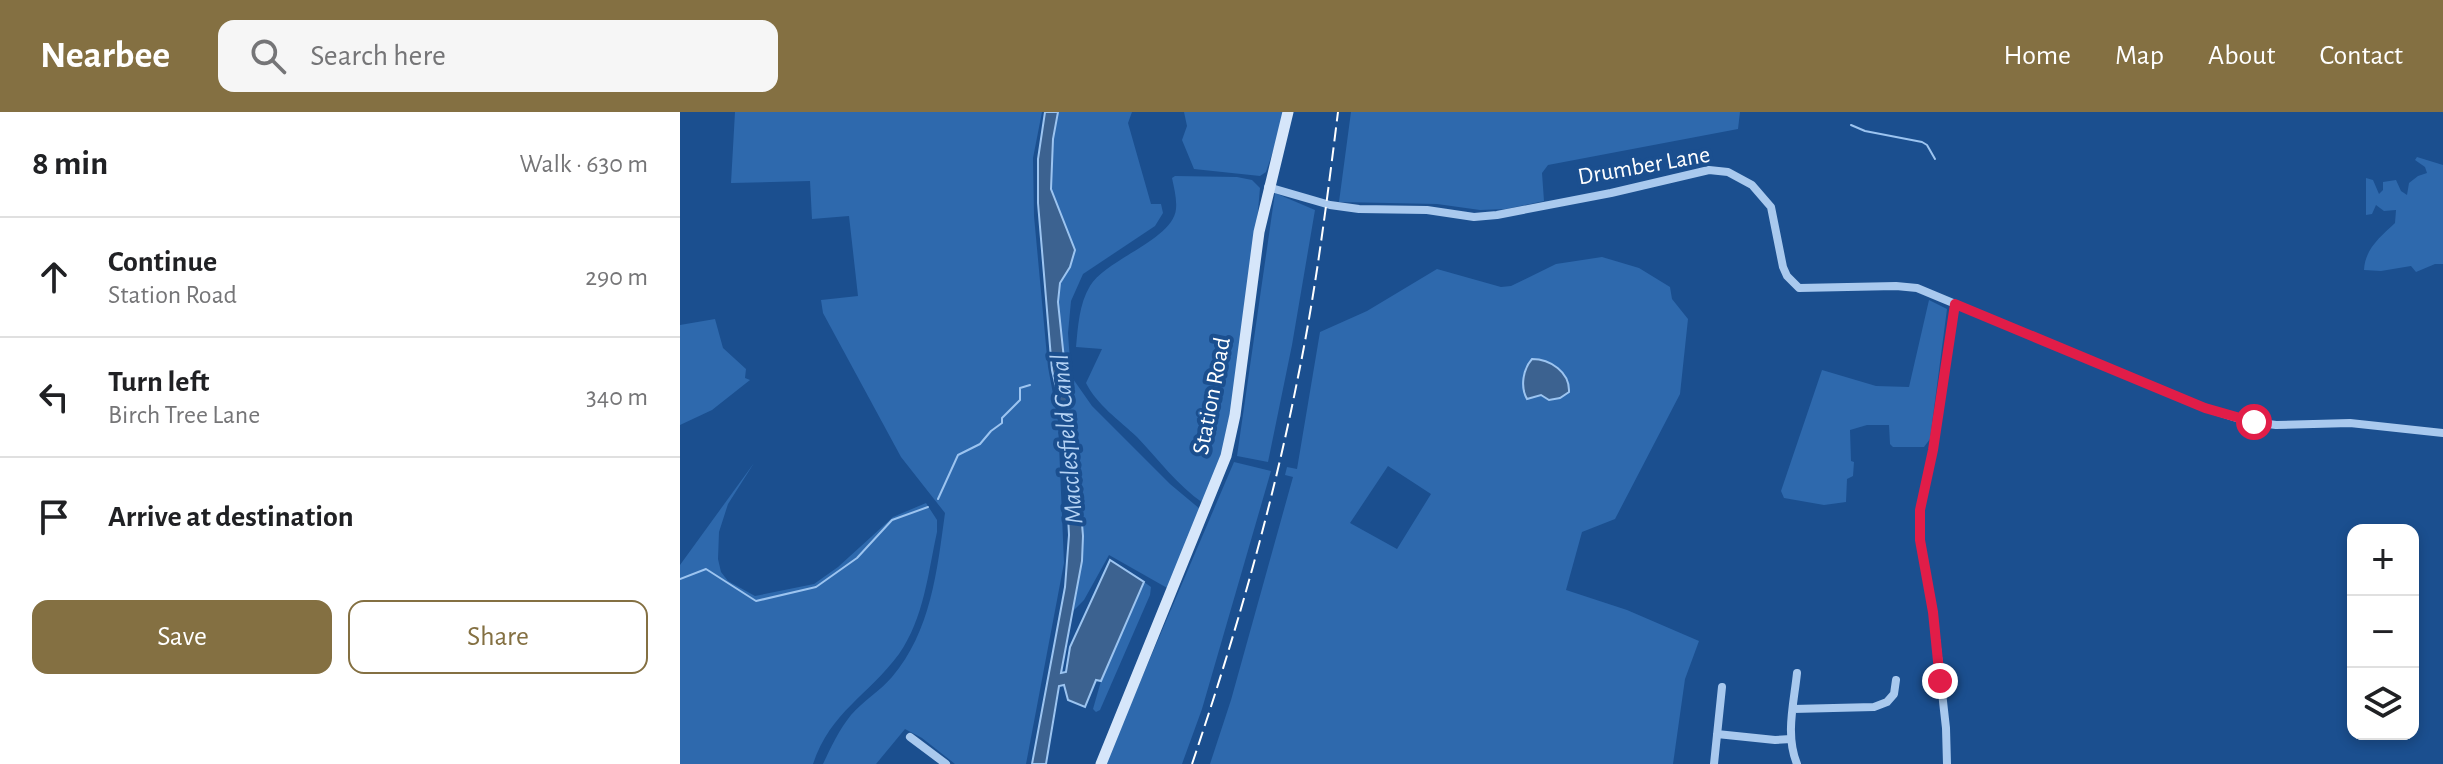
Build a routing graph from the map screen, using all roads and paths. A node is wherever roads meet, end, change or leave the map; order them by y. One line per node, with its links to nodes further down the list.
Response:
1 (1288, 112): 2 (street, Station Road)
2 (1268, 187): 3 (street, Drumber Lane); 13 (street, Station Road)
3 (1955, 304): 4 (street); 16 (street)
4 (2443, 433)
5 (1797, 673): 8 (street)
6 (1896, 680): 8 (street)
7 (1722, 687): 9 (street)
8 (1793, 709): 11 (street)
9 (1717, 734): 11 (street); 14 (street)
10 (910, 737): 12 (street)
11 (1791, 739): 15 (street)
12 (946, 764)
13 (1101, 764)
14 (1714, 764)
15 (1797, 764)
16 (1947, 764)

